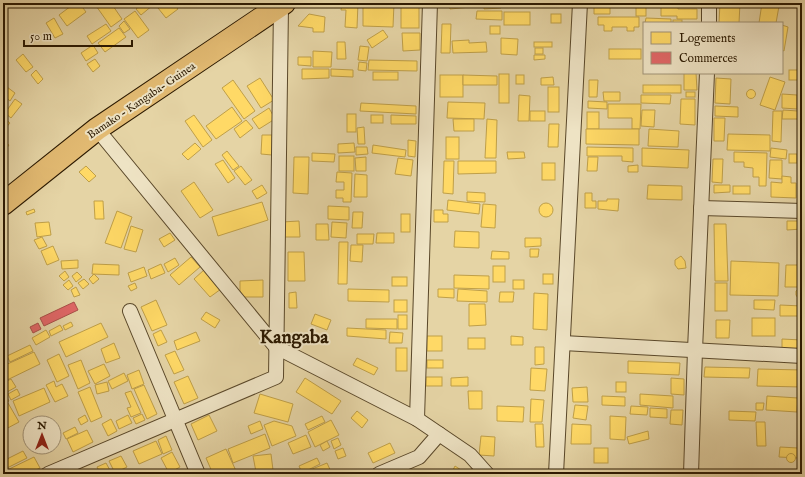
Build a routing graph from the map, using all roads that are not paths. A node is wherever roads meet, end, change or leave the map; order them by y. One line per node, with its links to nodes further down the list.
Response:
1 (430, 3): 16 (street)
2 (580, 3): 12 (street)
3 (709, 3): 5 (street)
4 (282, 4): 7 (main road, Bamako - Kangaba- Guinea); 13 (street)
5 (709, 22)
6 (706, 74): 9 (street)
7 (97, 129): 8 (main road, Bamako - Kangaba- Guinea); 13 (street)
8 (3, 204)
9 (701, 208): 10 (street); 14 (street)
10 (802, 211)
11 (130, 311): 17 (street)
12 (563, 343): 14 (street); 23 (street)
13 (276, 347): 16 (street); 17 (street)
14 (695, 350): 15 (street); 24 (street)
15 (802, 356)
16 (417, 419): 18 (street)
17 (176, 420): 19 (street); 20 (street)
18 (440, 434): 21 (street); 22 (street)
19 (48, 474)
20 (198, 474)
21 (379, 474)
22 (487, 474)
23 (556, 474)
24 (691, 474)

